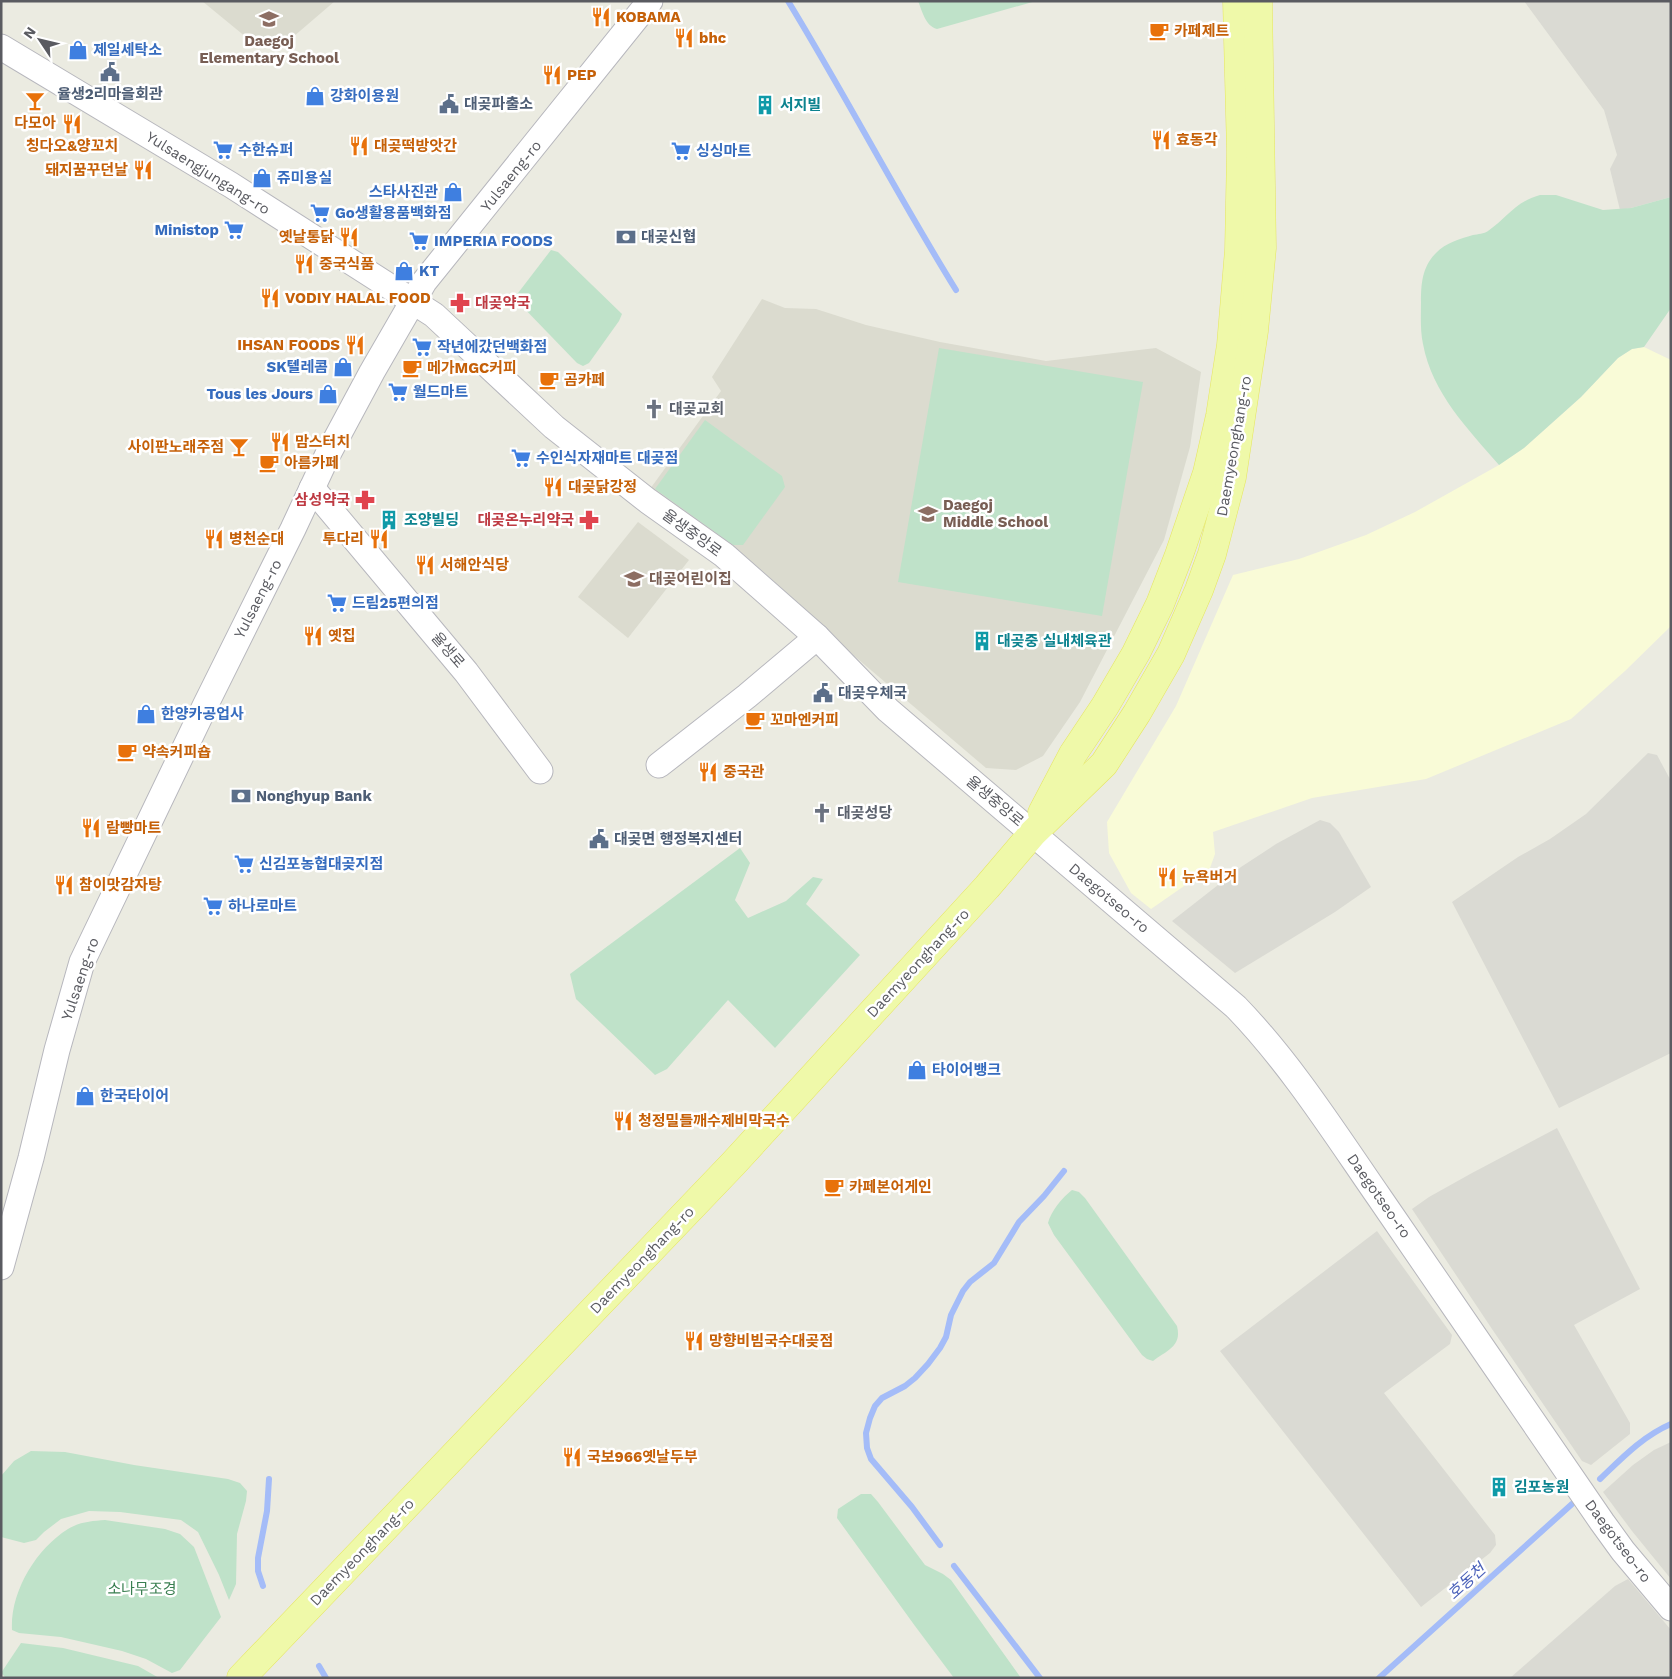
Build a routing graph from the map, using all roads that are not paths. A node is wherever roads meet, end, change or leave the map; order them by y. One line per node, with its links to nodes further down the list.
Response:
1 (650, 1): 5 (street, Yulsaeng-ro)
2 (1237, 1): 10 (main road, Daemyeonghang-ro)
3 (1258, 1): 10 (main road, Daemyeonghang-ro)
4 (1, 47): 5 (street, Yulsaengjungang-ro)
5 (412, 302): 6 (street, Yulsaeng-ro); 7 (street, 율생중앙로)
6 (312, 488): 9 (street, 율생로); 11 (street, Yulsaeng-ro)
7 (817, 637): 8 (street); 10 (street, 율생중앙로)
8 (659, 765)
9 (540, 771)
10 (1032, 832): 12 (street, Daegotseo-ro); 13 (main road, Daemyeonghang-ro)
11 (1, 1266)
12 (1671, 1608)
13 (241, 1678)

